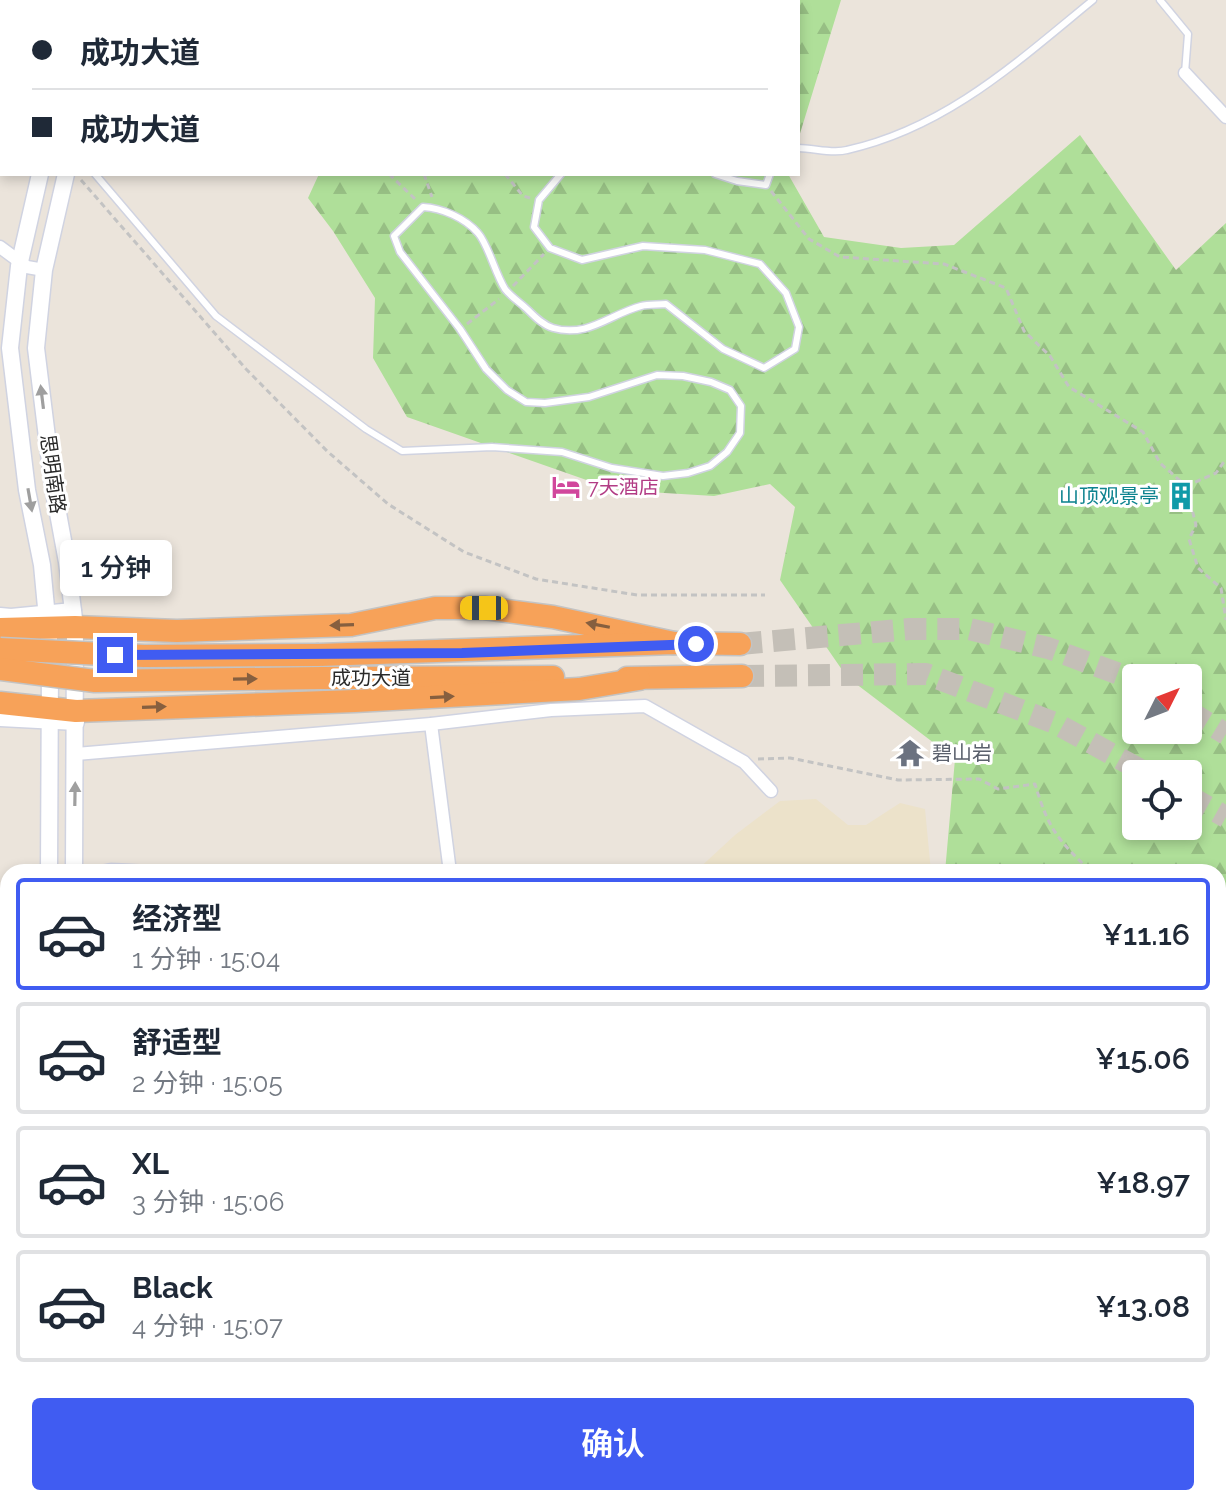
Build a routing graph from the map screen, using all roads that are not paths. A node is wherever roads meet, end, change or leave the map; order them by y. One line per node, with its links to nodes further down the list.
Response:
1 (1093, 0): 5 (lane)
2 (1160, 0): 3 (lane)
3 (1185, 73): 4 (street)
4 (1226, 117)
5 (800, 148)
6 (40, 176): 13 (main road, 思明南路)
7 (66, 176): 14 (main road, 思明南路)
8 (97, 176): 9 (lane)
9 (559, 176)
10 (721, 176): 11 (lane)
11 (769, 176)
12 (0, 247): 13 (street)
13 (20, 262): 14 (street); 17 (main road, 思明南路, one-way to 17)
14 (44, 270): 16 (main road, 思明南路, one-way to 14)
15 (0, 616): 17 (main road)
16 (74, 619): 17 (highway); 19 (highway, one-way to 16); 27 (main road, 思明南路)
17 (48, 621): 18 (highway); 26 (main road, 思明南路)
18 (0, 629)
19 (674, 643): 20 (highway, 成功大道); 21 (highway, 成功大道, bridge)
20 (740, 644)
21 (0, 649)
22 (0, 669): 24 (highway, 成功大道, one-way to 24, bridge)
23 (742, 676): 24 (highway, 成功大道)
24 (639, 679): 27 (highway, one-way to 24)
25 (0, 703): 26 (highway)
26 (51, 714): 27 (highway); 28 (main road); 32 (main road, 思明南路)
27 (76, 717): 30 (main road, 思明南路)
28 (0, 718)
29 (431, 724): 30 (street); 31 (street); 34 (street)
30 (76, 754): 33 (main road, 思明南路, one-way to 30)
31 (771, 791)
32 (49, 864)
33 (74, 864)
34 (449, 864)

